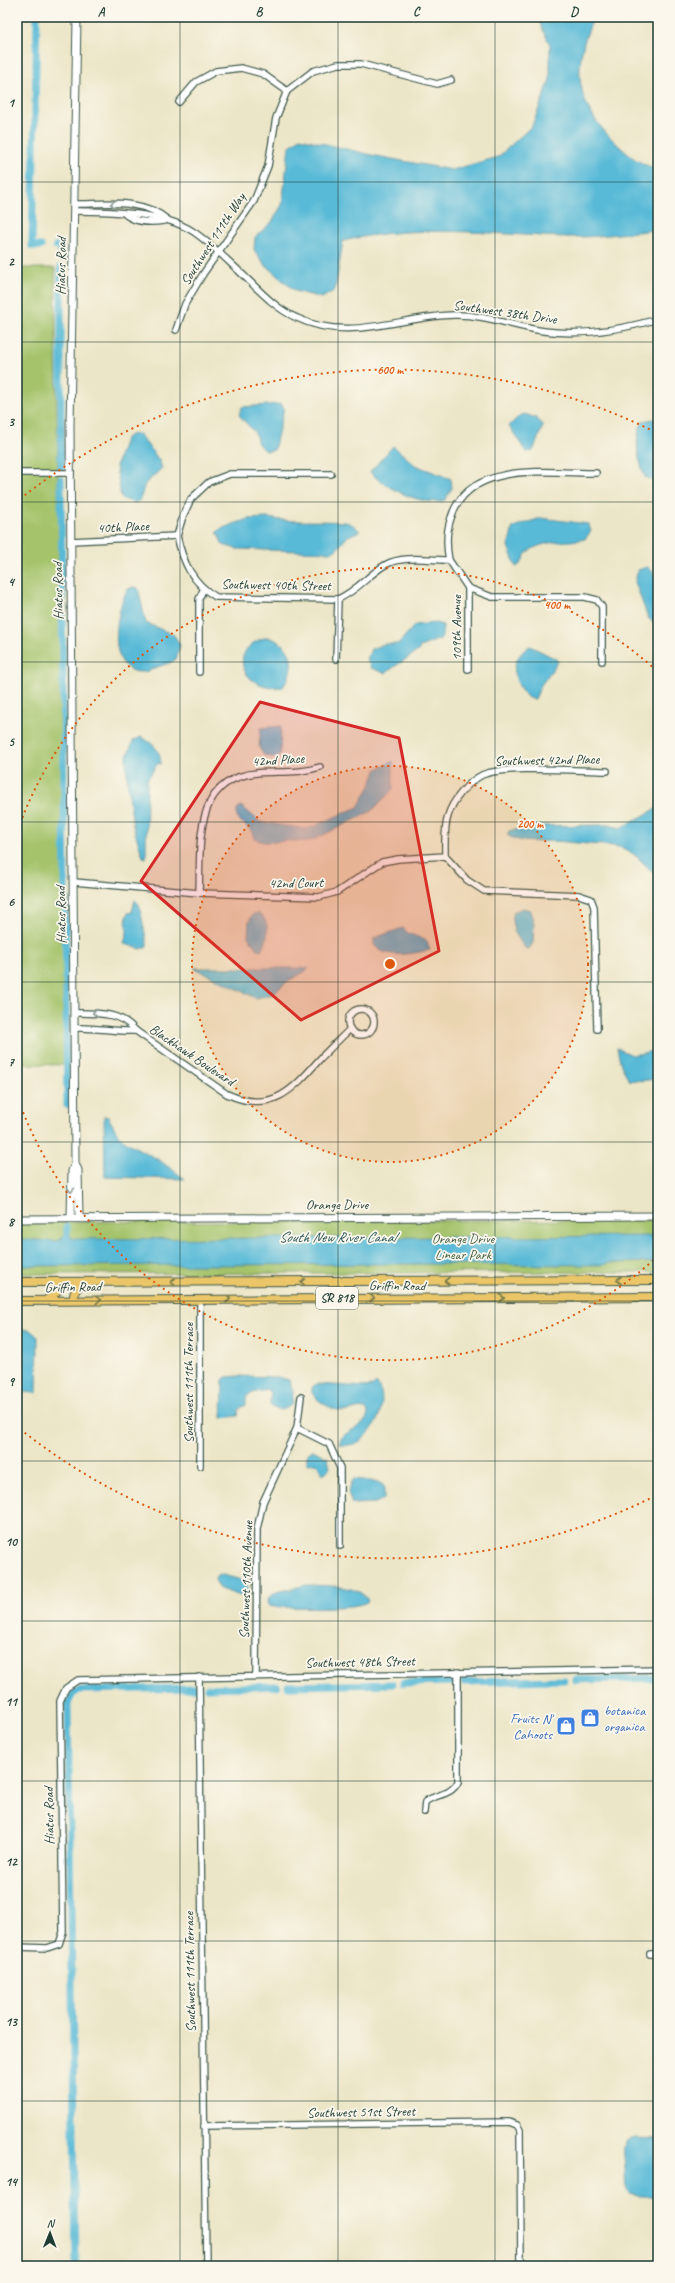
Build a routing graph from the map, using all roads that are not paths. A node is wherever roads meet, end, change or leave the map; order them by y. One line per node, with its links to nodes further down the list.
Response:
1 (77, 17): 5 (street, Hiatus Road)
2 (451, 80): 3 (street)
3 (287, 91): 4 (street); 7 (street, Southwest 111th Way)
4 (179, 102)
5 (74, 207): 6 (street, Southwest 38th Drive); 6 (street, Southwest 38th Drive, one-way to 5); 11 (street, Hiatus Road)
6 (168, 220): 7 (street, Southwest 38th Drive)
7 (219, 253): 8 (street, Southwest 38th Drive); 9 (street, Southwest 111th Way)
8 (658, 319)
9 (176, 330)
10 (17, 473): 11 (street)
11 (71, 473): 15 (street, Hiatus Road)
12 (596, 473): 16 (street)
13 (331, 474): 14 (street)
14 (177, 536): 15 (street, 40th Place); 18 (street, Southwest 40th Street)
15 (71, 542): 27 (street, Hiatus Road)
16 (449, 560): 17 (street); 19 (street, Southwest 40th Street)
17 (468, 588): 21 (street); 22 (street, 109th Avenue)
18 (203, 590): 19 (street, Southwest 40th Street); 23 (street)
19 (338, 599): 20 (street)
20 (336, 659)
21 (602, 661)
22 (468, 669)
23 (199, 672)
24 (320, 768): 28 (street, 42nd Place)
25 (607, 771): 26 (street, Southwest 42nd Place)
26 (445, 856): 28 (street, 42nd Court); 32 (street)
27 (74, 882): 28 (street, 42nd Court); 29 (street, Hiatus Road)
28 (199, 893)
29 (76, 1012): 30 (street, Hiatus Road); 33 (street, Blackhawk Boulevard, one-way to 29)
30 (76, 1028): 33 (street, Blackhawk Boulevard); 34 (street, Hiatus Road)
31 (350, 1029): 31 (street, Blackhawk Boulevard); 33 (street, Blackhawk Boulevard)
32 (597, 1029)
33 (136, 1031)
34 (75, 1164): 36 (street, Hiatus Road); 38 (street, Hiatus Road, one-way to 38)
35 (658, 1216): 36 (street, Orange Drive)
36 (79, 1217): 38 (street, Orange Drive)
37 (17, 1218): 38 (street, Orange Drive)
38 (71, 1218)
39 (658, 1280): 42 (main road, Griffin Road / SR 818, one-way to 42)
40 (17, 1282): 41 (main road, Griffin Road / SR 818)
41 (60, 1282): 42 (main road, Griffin Road / SR 818); 47 (main road)
42 (82, 1282): 45 (main road)
43 (658, 1297): 44 (main road, Griffin Road / SR 818, one-way to 43)
44 (200, 1299): 45 (main road, Griffin Road / SR 818, one-way to 44); 50 (street, Southwest 111th Terrace)
45 (73, 1300): 47 (main road, Griffin Road / SR 818)
46 (17, 1301): 47 (main road, Griffin Road / SR 818)
47 (46, 1301)
48 (301, 1397): 49 (street, Southwest 110th Avenue)
49 (297, 1428): 51 (street); 54 (street, Southwest 110th Avenue)
50 (200, 1466)
51 (340, 1546)
52 (658, 1669): 53 (street, Southwest 48th Street)
53 (458, 1672): 54 (street, Southwest 48th Street); 57 (street)
54 (256, 1676): 55 (street, Southwest 48th Street)
55 (199, 1677): 56 (street, Southwest 48th Street); 61 (street, Southwest 111th Terrace)
56 (66, 1688): 58 (street, Hiatus Road)
57 (424, 1812)
58 (17, 1947)
59 (650, 1954): 60 (street)
60 (658, 1954)
61 (204, 2126): 62 (street, Southwest 111th Terrace); 63 (street, Southwest 51st Street)
62 (206, 2266)
63 (521, 2266)

